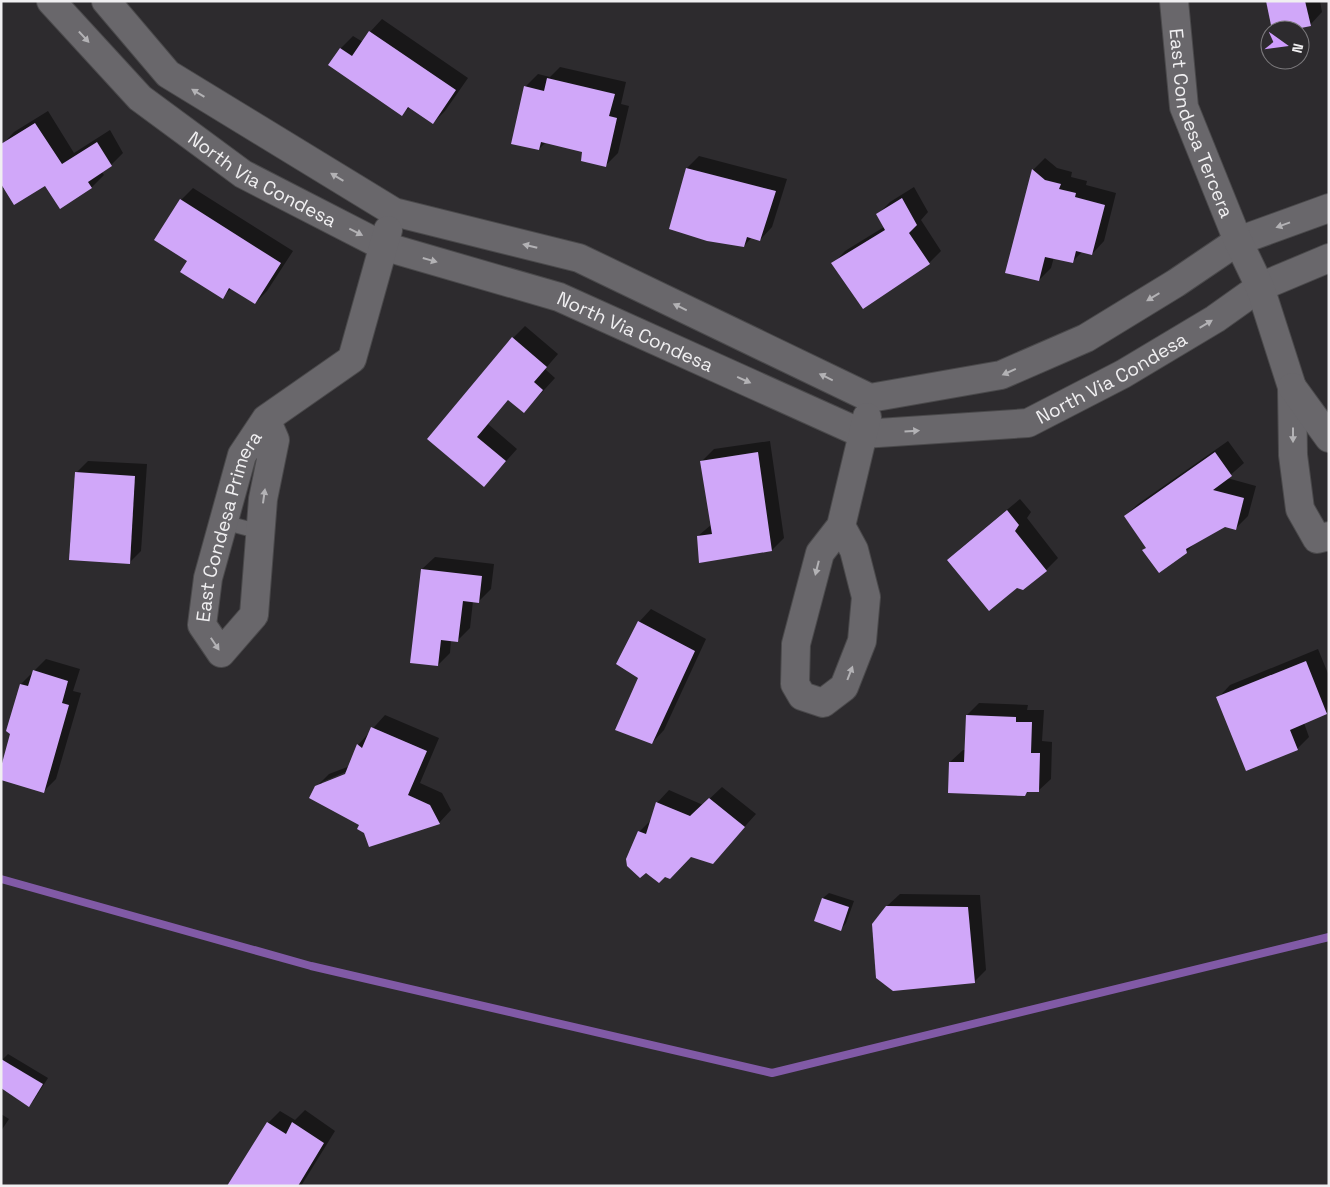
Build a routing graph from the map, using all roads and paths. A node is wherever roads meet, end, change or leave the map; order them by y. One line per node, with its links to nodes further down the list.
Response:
1 (51, 1): 7 (street, North Via Condesa, one-way to 7)
2 (106, 1): 5 (street, North Via Condesa, one-way to 2)
3 (1174, 1): 6 (street, East Condesa Tercera)
4 (1329, 208): 6 (street, one-way to 6)
5 (394, 212): 7 (street, East Condesa Primera); 11 (street, North Via Condesa, one-way to 5)
6 (1238, 241): 9 (street); 11 (street, one-way to 11)
7 (383, 246): 12 (street, East Condesa Primera); 13 (street, North Via Condesa, one-way to 13)
8 (1329, 258): 9 (street, North Via Condesa)
9 (1260, 287): 10 (street); 13 (street, North Via Condesa, one-way to 9)
10 (1292, 386): 14 (street); 18 (street, one-way to 18)
11 (870, 398): 13 (street)
12 (266, 419): 15 (street, East Condesa Primera); 17 (street, East Condesa Primera, one-way to 12)
13 (863, 434): 16 (street)
14 (1329, 438)
15 (223, 522): 17 (lane); 17 (street, East Condesa Primera, one-way to 17)
16 (841, 526): 16 (street, one-way to 16)
17 (261, 532)
18 (1329, 536)

